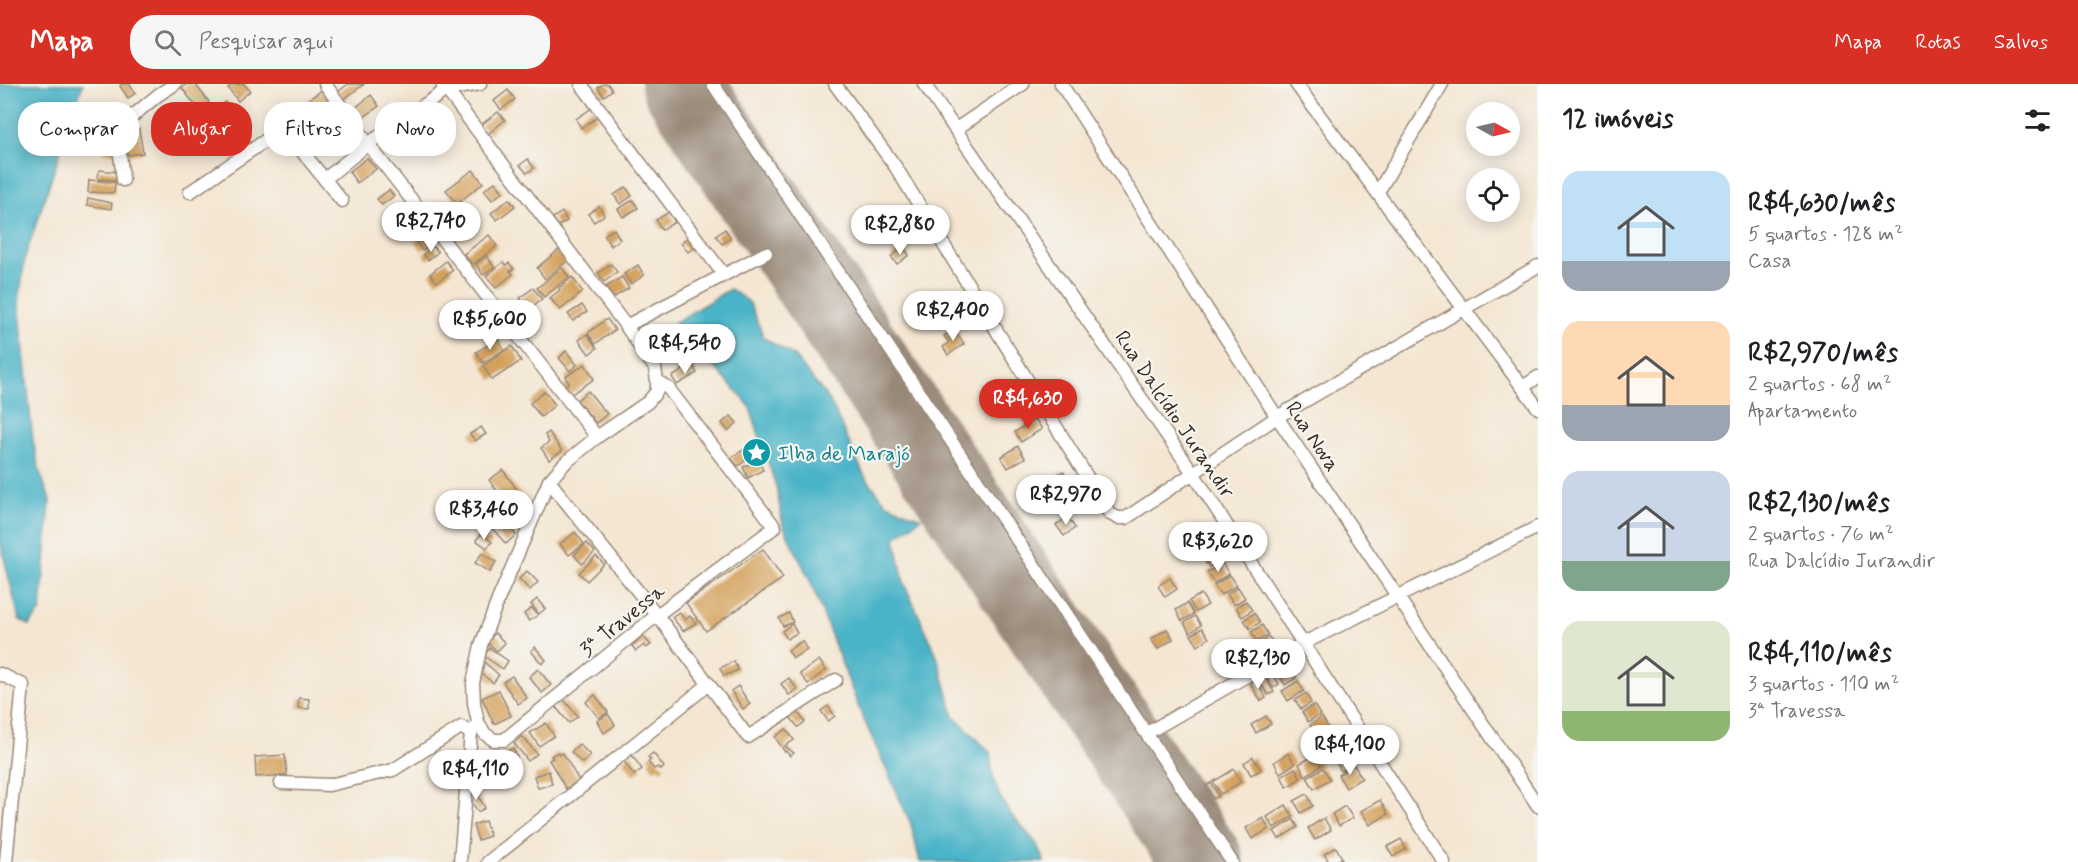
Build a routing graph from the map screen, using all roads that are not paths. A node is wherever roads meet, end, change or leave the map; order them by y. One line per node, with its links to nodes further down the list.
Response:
1 (175, 84): 16 (street)
2 (325, 84): 14 (street)
3 (480, 84): 12 (street)
4 (581, 84): 22 (street)
5 (713, 84): 42 (street)
6 (835, 84): 31 (street)
7 (924, 84): 13 (street, Rua Dalcídio Jurandir)
8 (1023, 84): 13 (street)
9 (1061, 84): 29 (street, Rua Nova)
10 (1296, 84): 18 (street)
11 (1442, 84): 18 (street)
12 (444, 87): 14 (street); 24 (street)
13 (956, 129): 31 (street, Rua Dalcídio Jurandir)
14 (368, 144): 15 (street); 30 (street)
15 (325, 179): 17 (street); 19 (street)
16 (123, 180)
17 (190, 192)
18 (1378, 192): 23 (street)
19 (342, 201)
20 (766, 253): 22 (street)
21 (1538, 266): 23 (street)
22 (724, 275): 24 (street)
23 (1464, 309): 27 (street); 29 (street)
24 (626, 326): 26 (street)
25 (1538, 377): 27 (street)
26 (657, 386): 30 (street); 35 (street, 3ª Travessa)
27 (1523, 387): 28 (street)
28 (1538, 408)
29 (1277, 417): 31 (street); 34 (street, Rua Nova)
30 (597, 437): 32 (street)
31 (1193, 473): 36 (street, Rua Dalcídio Jurandir)
32 (549, 481): 35 (street); 40 (street)
33 (1538, 527): 34 (street)
34 (1397, 595): 36 (street); 44 (street, Rua Nova)
35 (657, 615): 39 (street); 40 (street, 3ª Travessa)
36 (1302, 644): 42 (street); 49 (street, Rua Dalcídio Jurandir)
37 (0, 674): 45 (street)
38 (836, 680): 39 (street)
39 (709, 684): 47 (street)
40 (478, 722): 41 (street)
41 (471, 733): 43 (street); 46 (street)
42 (1147, 733): 48 (street)
43 (281, 783)
44 (1538, 806)
45 (6, 862)
46 (460, 862)
47 (488, 862)
48 (1232, 862)
49 (1444, 862)

